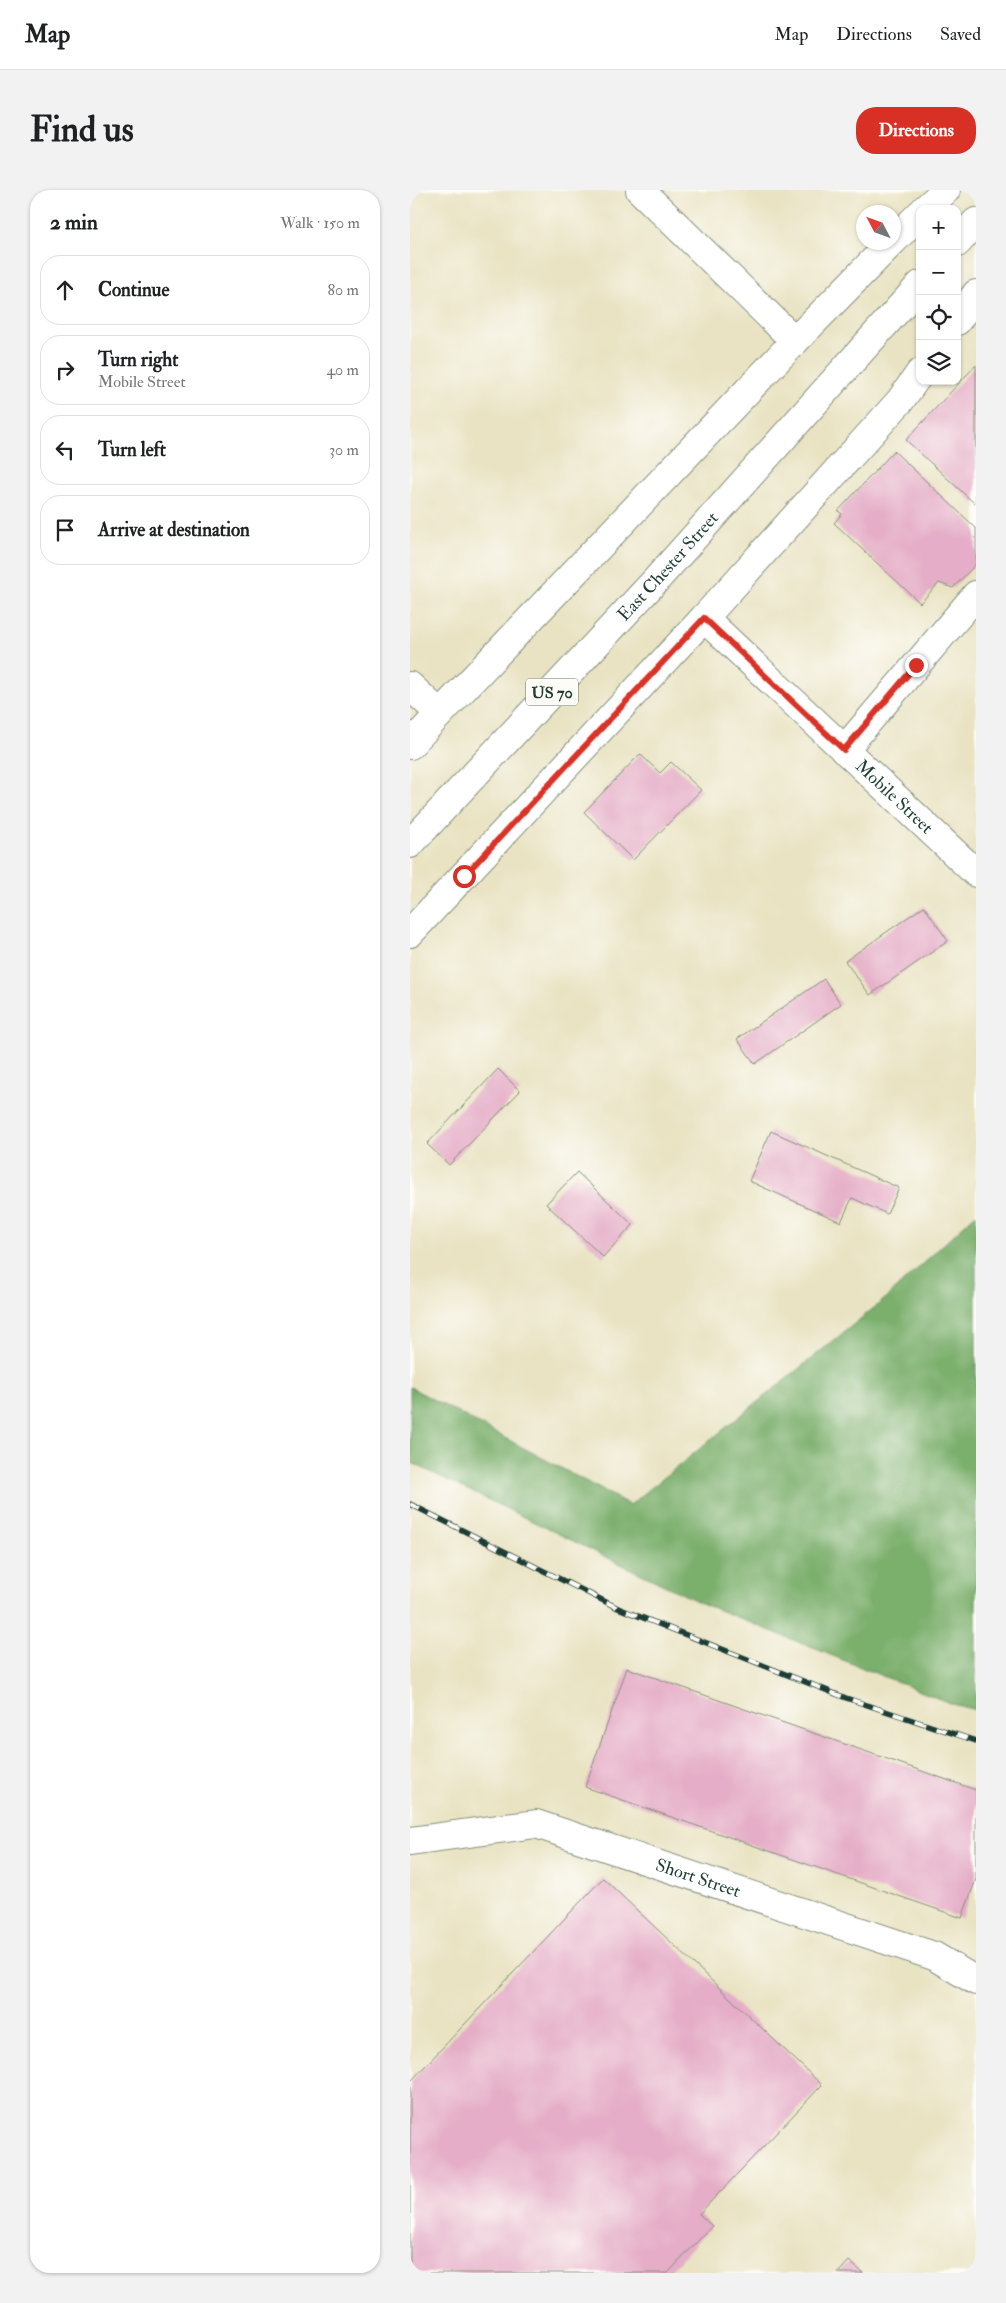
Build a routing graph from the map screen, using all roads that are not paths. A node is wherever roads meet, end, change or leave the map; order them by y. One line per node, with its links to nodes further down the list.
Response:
1 (640, 190): 12 (main road)
2 (946, 190): 3 (main road)
3 (929, 205)
4 (916, 218): 6 (main road)
5 (976, 222): 7 (main road)
6 (901, 233)
7 (961, 239)
8 (884, 250): 12 (main road)
9 (916, 289): 20 (main road, East Chester Street / US 70)
10 (976, 294): 11 (main road)
11 (961, 315)
12 (795, 341): 17 (main road)
13 (916, 379): 15 (main road)
14 (976, 595): 19 (main road)
15 (704, 618): 19 (main road, Mobile Street); 22 (main road)
16 (410, 686): 17 (main road)
17 (439, 713): 18 (main road)
18 (410, 745)
19 (844, 750): 21 (main road, Mobile Street)
20 (410, 844)
21 (976, 873)
22 (410, 933)
23 (410, 1840): 24 (main road, Short Street)
24 (976, 1981)

